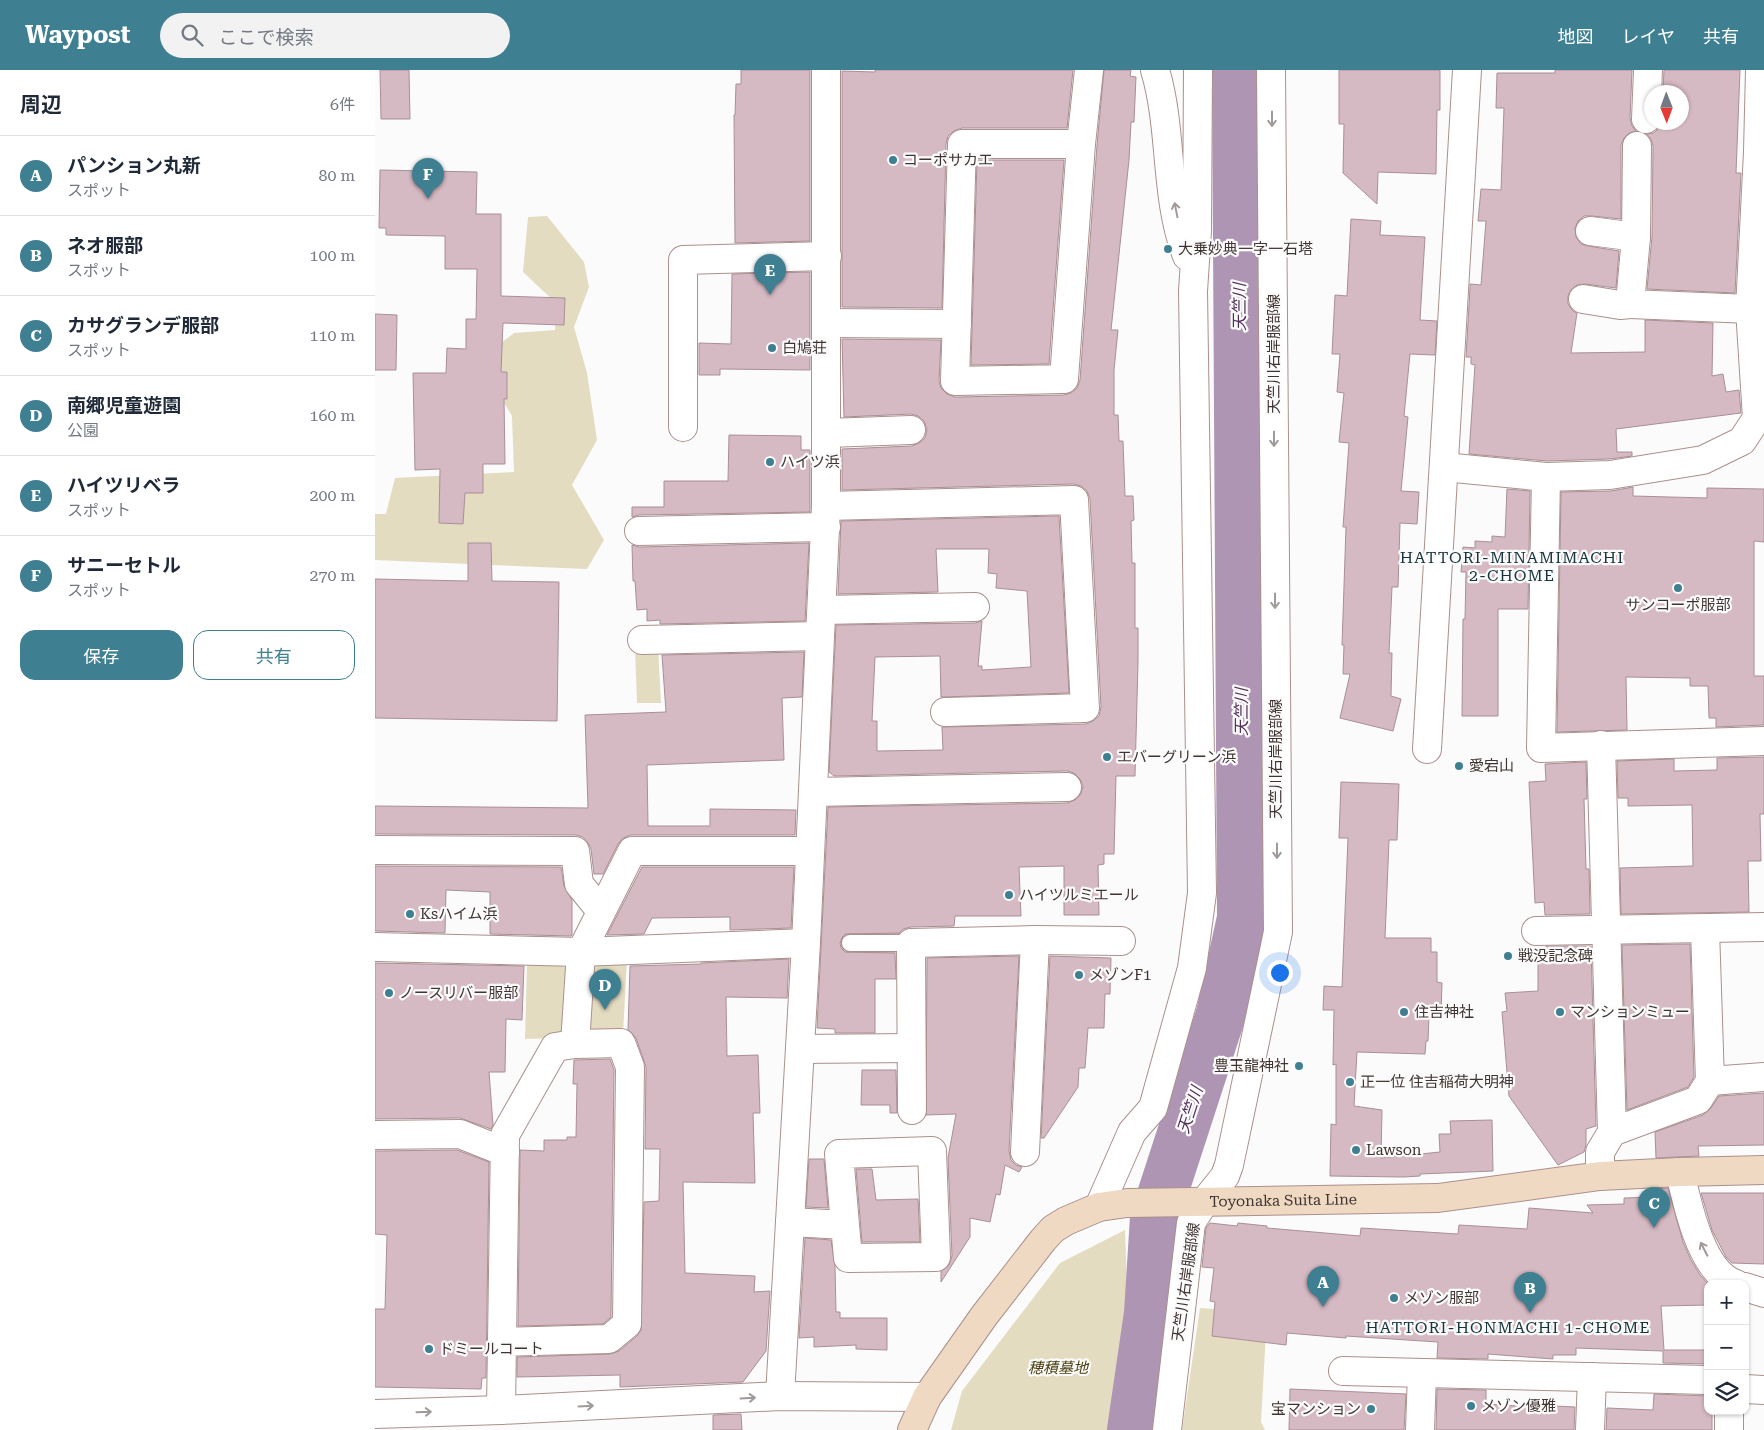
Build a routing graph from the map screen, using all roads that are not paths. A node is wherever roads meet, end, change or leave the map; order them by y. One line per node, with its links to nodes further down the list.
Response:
1 (826, 70): 16 (street)
2 (1089, 70): 10 (street)
3 (1155, 70): 17 (street, one-way to 3)
4 (1198, 70): 17 (street)
5 (1271, 70): 67 (street, 天竺川右岸服部線, one-way to 67)
6 (1467, 70): 27 (street)
7 (1648, 70): 9 (street)
8 (1760, 70): 12 (street)
9 (1647, 85)
10 (1081, 144): 22 (street); 22 (street)
11 (1637, 146): 15 (street)
12 (1761, 152): 13 (street)
13 (1759, 230): 20 (street)
14 (1590, 231): 15 (street)
15 (1636, 237): 19 (street)
16 (827, 256): 21 (street); 24 (street)
17 (1194, 273): 68 (street)
18 (1583, 299): 19 (street)
19 (1630, 304): 20 (street)
20 (1750, 309): 23 (street)
21 (827, 323): 22 (street); 26 (street)
22 (957, 324)
23 (1760, 418): 28 (street)
24 (683, 427)
25 (911, 430): 26 (street)
26 (827, 433): 29 (street)
27 (1444, 467): 28 (street); 37 (street)
28 (1546, 477): 36 (street)
29 (826, 516): 30 (street); 32 (street); 34 (street)
30 (639, 531)
31 (975, 607): 32 (street)
32 (821, 623): 33 (street); 39 (street)
33 (642, 640)
34 (945, 712)
35 (1764, 741): 36 (street)
36 (1601, 745): 45 (street)
37 (1427, 749)
38 (1067, 787): 39 (street)
39 (813, 792): 41 (street)
40 (375, 850): 42 (street)
41 (810, 851): 42 (street); 49 (street)
42 (601, 911): 53 (street)
43 (1764, 927): 44 (street)
44 (1705, 928): 45 (street); 58 (street)
45 (1607, 930): 46 (street); 60 (street)
46 (1536, 932)
47 (1035, 940): 48 (street); 50 (street); 63 (street)
48 (1121, 941)
49 (805, 943): 53 (street); 56 (street)
50 (911, 943): 51 (lane); 55 (street)
51 (850, 944)
52 (375, 947): 53 (street)
53 (581, 952): 54 (street)
54 (575, 1044): 62 (street); 74 (street)
55 (911, 1048): 56 (street); 59 (street)
56 (800, 1049): 69 (street)
57 (1764, 1077): 58 (street)
58 (1710, 1081): 60 (street)
59 (912, 1110)
60 (1612, 1132): 66 (street)
61 (375, 1135): 62 (street)
62 (505, 1152): 74 (street)
63 (1025, 1152)
64 (1764, 1170): 65 (main road, Toyonaka Suita Line)
65 (1680, 1172): 66 (main road, Toyonaka Suita Line); 71 (street, one-way to 65)
66 (1600, 1176): 67 (main road, Toyonaka Suita Line)
67 (1195, 1201): 68 (main road, Toyonaka Suita Line); 87 (street, 天竺川右岸服部線)
68 (1099, 1207): 82 (main road, Toyonaka Suita Line)
69 (790, 1222): 70 (street); 81 (street)
70 (845, 1225): 70 (street)
71 (1729, 1280)
72 (1749, 1288): 73 (street)
73 (1764, 1293)
74 (503, 1342): 83 (street)
75 (1343, 1371): 76 (street)
76 (1422, 1374): 77 (street); 88 (street)
77 (1592, 1378): 78 (street); 89 (street)
78 (1704, 1380)
79 (1749, 1389): 80 (street)
80 (1764, 1390)
81 (780, 1396): 82 (street); 83 (street, one-way to 81)
82 (927, 1397): 86 (main road, Toyonaka Suita Line)
83 (501, 1410): 84 (street, one-way to 83)
84 (375, 1414)
85 (1729, 1415): 90 (street)
86 (912, 1430)
87 (1167, 1430)
88 (1420, 1430)
89 (1590, 1430)
90 (1729, 1430)

